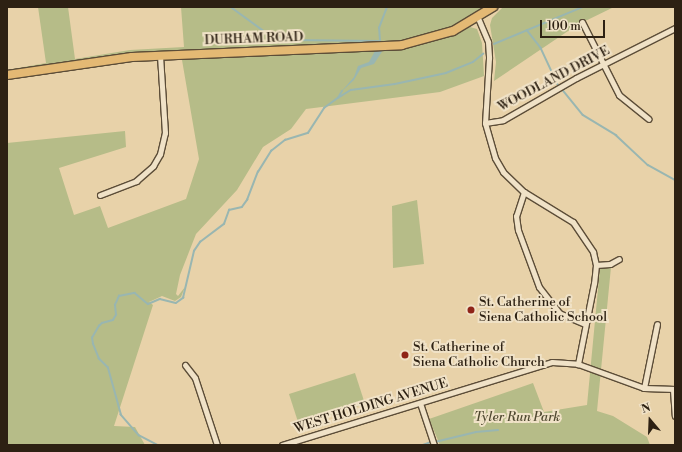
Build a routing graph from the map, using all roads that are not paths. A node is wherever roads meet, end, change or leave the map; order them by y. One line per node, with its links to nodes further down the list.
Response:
1 (494, 7): 2 (main road, DURHAM ROAD)
2 (478, 18): 5 (main road, DURHAM ROAD); 9 (street)
3 (582, 22): 6 (street)
4 (675, 28): 6 (street, WOODLAND DRIVE)
5 (160, 55): 7 (main road, DURHAM ROAD); 11 (street)
6 (605, 64): 8 (street); 9 (street, WOODLAND DRIVE)
7 (7, 76)
8 (649, 119)
9 (485, 123): 10 (street)
10 (524, 192): 13 (street); 14 (street)
11 (100, 195)
12 (619, 259): 13 (street)
13 (596, 265): 14 (street)
14 (585, 324): 16 (street)
15 (657, 324): 18 (street)
16 (578, 364): 18 (street, WEST HOLDING AVENUE); 20 (street, WEST HOLDING AVENUE)
17 (185, 365): 22 (street)
18 (644, 388): 19 (street, WEST HOLDING AVENUE)
19 (674, 389): 21 (street)
20 (420, 403): 23 (street, WEST HOLDING AVENUE); 24 (street)
21 (675, 416)
22 (217, 445)
23 (285, 445)
24 (434, 445)

